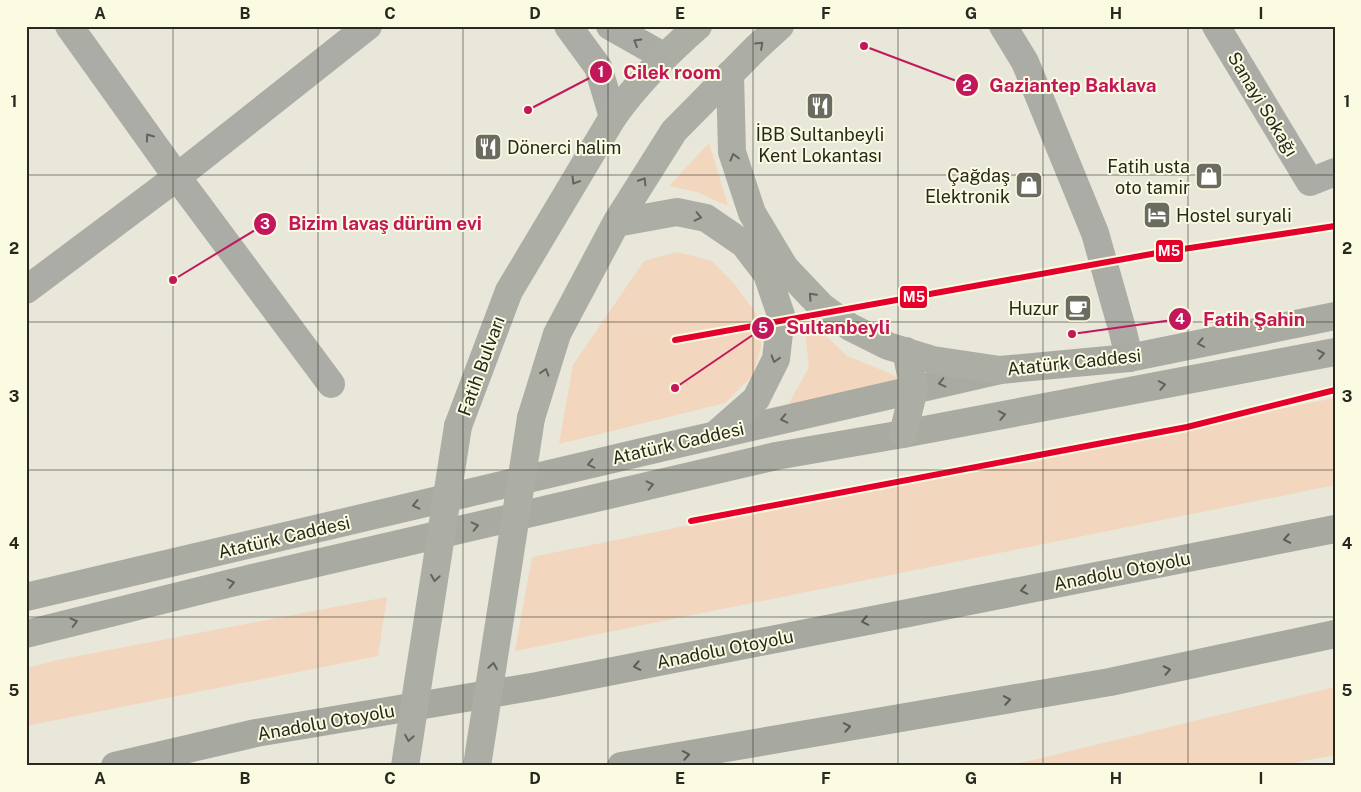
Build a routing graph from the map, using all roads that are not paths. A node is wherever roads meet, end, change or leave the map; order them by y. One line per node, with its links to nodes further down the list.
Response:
1 (70, 26): 13 (street, one-way to 1)
2 (368, 26): 13 (street)
3 (568, 26): 11 (street)
4 (610, 26): 9 (street, one-way to 4)
5 (698, 26): 9 (main road, Fatih Bulvarı)
6 (780, 26): 10 (main road, one-way to 6)
7 (1003, 26): 19 (street)
8 (1216, 26): 12 (street, Sanayi Sokağı)
9 (663, 56): 11 (main road, Fatih Bulvarı)
10 (730, 74): 14 (main road, one-way to 10); 17 (main road, one-way to 10)
11 (613, 118): 30 (main road, Fatih Bulvarı, one-way to 30, bridge)
12 (1335, 172)
13 (178, 177): 15 (street); 21 (street)
14 (616, 223): 23 (main road, one-way to 23); 31 (main road, one-way to 14, bridge)
15 (26, 290)
16 (1335, 316): 19 (street, Atatürk Caddesi, one-way to 19)
17 (906, 351): 20 (main road); 22 (main road)
18 (1335, 352): 24 (street, Atatürk Caddesi, one-way to 18)
19 (1129, 358): 20 (street, Atatürk Caddesi)
20 (1000, 370): 22 (street, Atatürk Caddesi, one-way to 22)
21 (331, 384)
22 (914, 390): 23 (street, Atatürk Caddesi, one-way to 23); 24 (main road)
23 (715, 434): 26 (street, Atatürk Caddesi, one-way to 26)
24 (903, 434): 27 (street, Atatürk Caddesi, one-way to 24)
25 (1335, 529): 29 (highway, Anadolu Otoyolu, one-way to 29)
26 (26, 598)
27 (26, 634)
28 (1335, 634): 32 (highway, one-way to 28)
29 (114, 766)
30 (405, 766)
31 (477, 766)
32 (621, 766)

